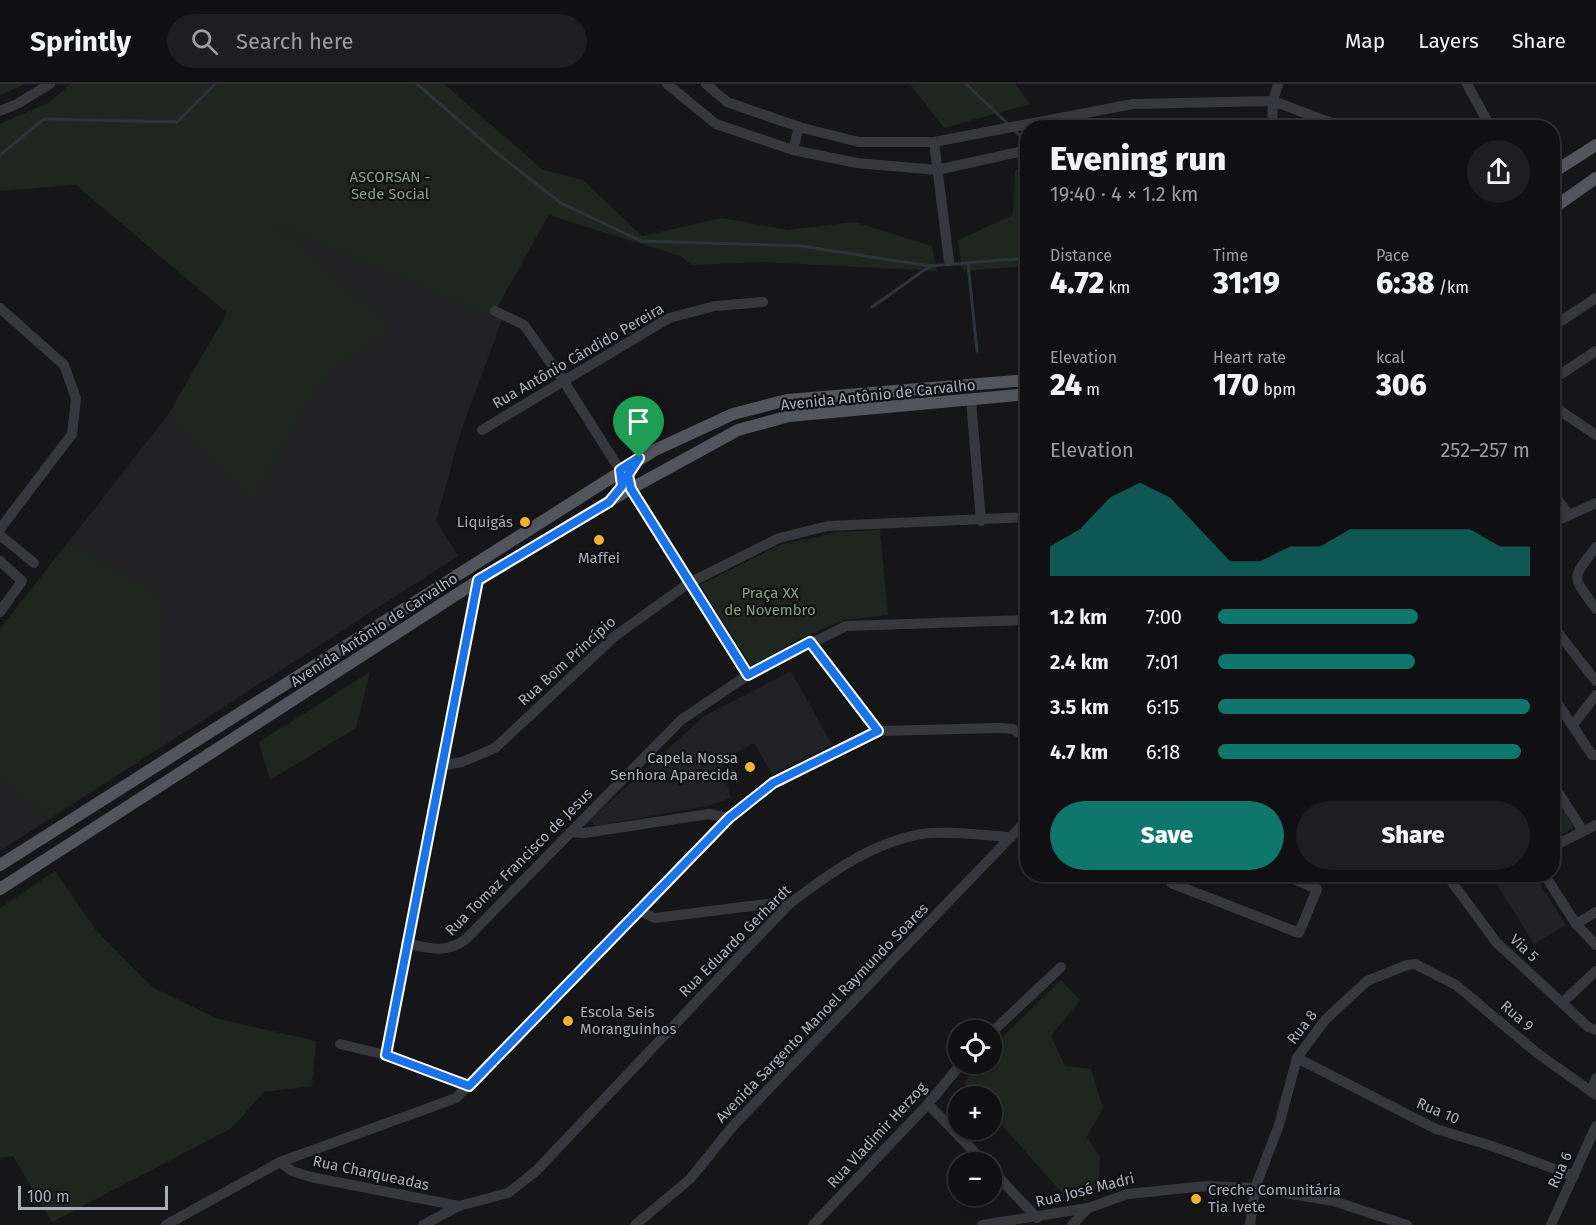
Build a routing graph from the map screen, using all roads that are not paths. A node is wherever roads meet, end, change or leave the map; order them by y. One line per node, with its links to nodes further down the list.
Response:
1 (50, 84): 7 (street)
2 (667, 84): 16 (street)
3 (706, 84): 13 (street)
4 (1278, 84): 6 (street)
5 (1467, 84): 11 (street)
6 (1273, 101): 8 (street); 9 (street); 10 (street)
7 (0, 111)
8 (1049, 120)
9 (1275, 120)
10 (1324, 120)
11 (1487, 120)
12 (1020, 126): 14 (street)
13 (799, 128): 14 (street); 16 (street)
14 (934, 142): 19 (street)
15 (1596, 145): 18 (main road)
16 (793, 150): 19 (street)
17 (1020, 152): 19 (street)
18 (1560, 168)
19 (937, 170): 22 (street)
20 (1596, 178): 21 (main road)
21 (1560, 203)
22 (949, 261)
23 (1596, 298): 27 (street)
24 (763, 302): 30 (street, Rua Antônio Cândido Pereira)
25 (0, 308): 47 (street)
26 (495, 310): 30 (street)
27 (1560, 322)
28 (1596, 351): 29 (street)
29 (1560, 375)
30 (563, 380): 35 (street, Rua Antônio Cândido Pereira); 38 (street)
31 (1020, 381): 37 (main road, Avenida Antônio de Carvalho)
32 (1020, 395): 33 (main road, Avenida Antônio de Carvalho)
33 (971, 400): 39 (main road, Avenida Antônio de Carvalho); 46 (street)
34 (1560, 410): 36 (street)
35 (482, 430)
36 (1596, 435)
37 (639, 458): 38 (main road, Avenida Antônio de Carvalho); 39 (main road)
38 (620, 470): 40 (main road); 70 (main road, Avenida Antônio de Carvalho)
39 (631, 489): 40 (main road, Avenida Antônio de Carvalho); 53 (street)
40 (609, 502): 52 (main road, Avenida Antônio de Carvalho)
41 (1560, 503): 43 (street)
42 (1596, 503): 43 (street)
43 (1569, 515): 45 (street)
44 (1020, 518): 46 (street, Rua Bom Princípio)
45 (1560, 519)
46 (981, 521): 53 (street, Rua Bom Princípio)
47 (0, 529)
48 (0, 535): 51 (street)
49 (1596, 547): 54 (street)
50 (0, 561): 55 (street)
51 (34, 563)
52 (478, 580): 67 (street); 77 (main road, Avenida Antônio de Carvalho)
53 (689, 583): 59 (street); 67 (street, Rua Bom Princípio)
54 (1596, 609)
55 (0, 612)
56 (1020, 620): 58 (street, Rua Tomaz Francisco de Jesus)
57 (1560, 635): 60 (street)
58 (810, 642): 59 (street, Rua Tomaz Francisco de Jesus); 64 (street)
59 (748, 675): 75 (street, Rua Tomaz Francisco de Jesus)
60 (1596, 681)
61 (1596, 694): 63 (street)
62 (1560, 706): 63 (street)
63 (1573, 725): 66 (street)
64 (878, 731): 65 (street); 69 (street)
65 (1020, 734)
66 (1596, 755)
67 (440, 766): 90 (street)
68 (1560, 795): 73 (street)
69 (729, 818): 75 (street); 87 (street)
70 (63, 822): 74 (main road, Avenida Antônio de Carvalho); 77 (main road)
71 (1596, 825): 73 (street)
72 (1020, 827): 76 (street, Avenida Sargento Manoel Raymundo Soares)
73 (1583, 831): 78 (street)
74 (48, 832): 79 (main road); 80 (main road, Avenida Antônio de Carvalho)
75 (571, 832): 90 (street, Rua Tomaz Francisco de Jesus)
76 (1011, 837): 86 (street, Rua Eduardo Gerhardt); 117 (street, Avenida Sargento Manoel Raymundo Soares)
77 (75, 842): 79 (main road, Avenida Antônio de Carvalho)
78 (1560, 843)
79 (60, 852): 85 (main road, Avenida Antônio de Carvalho)
80 (0, 865)
81 (1301, 882): 84 (street)
82 (1452, 882): 95 (street, Via 5)
83 (1549, 882): 89 (street)
84 (1172, 883)
85 (0, 890)
86 (788, 905): 87 (street); 112 (street, Rua Eduardo Gerhardt)
87 (639, 910): 103 (street)
88 (1596, 912): 89 (street)
89 (1576, 924): 91 (street)
90 (406, 943): 99 (street)
91 (1596, 945)
92 (1415, 964): 100 (street, Rua 8); 104 (street, Rua 9)
93 (1061, 967): 96 (street)
94 (1596, 971): 95 (street)
95 (1562, 1003): 97 (street, Via 5)
96 (1002, 1023)
97 (1596, 1030)
98 (340, 1044): 99 (street)
99 (386, 1055): 103 (street)
100 (1297, 1058): 109 (street, Rua 10); 111 (street, Rua 8)
101 (953, 1074): 105 (street, Rua Vladimir Herzog)
102 (1596, 1078): 104 (street)
103 (469, 1086): 108 (street)
104 (1594, 1093)
105 (928, 1104): 107 (street); 118 (street, Rua Vladimir Herzog)
106 (1596, 1126): 109 (street, Rua 6)
107 (974, 1152)
108 (280, 1162): 112 (street, Rua Charqueadas); 115 (street)
109 (1574, 1176): 123 (street, Rua 6)
110 (1002, 1181): 114 (street)
111 (1255, 1188): 113 (street, Rua José Madri); 121 (street, Rua 8); 122 (street, Rua José Madri)
112 (459, 1206): 116 (street)
113 (1088, 1208): 114 (street, Rua José Madri); 120 (street)
114 (1037, 1218): 119 (street, Rua José Madri)
115 (166, 1225)
116 (423, 1225)
117 (635, 1225)
118 (813, 1225)
119 (982, 1225)
120 (1072, 1225)
121 (1250, 1225)
122 (1407, 1225)
123 (1551, 1225)

